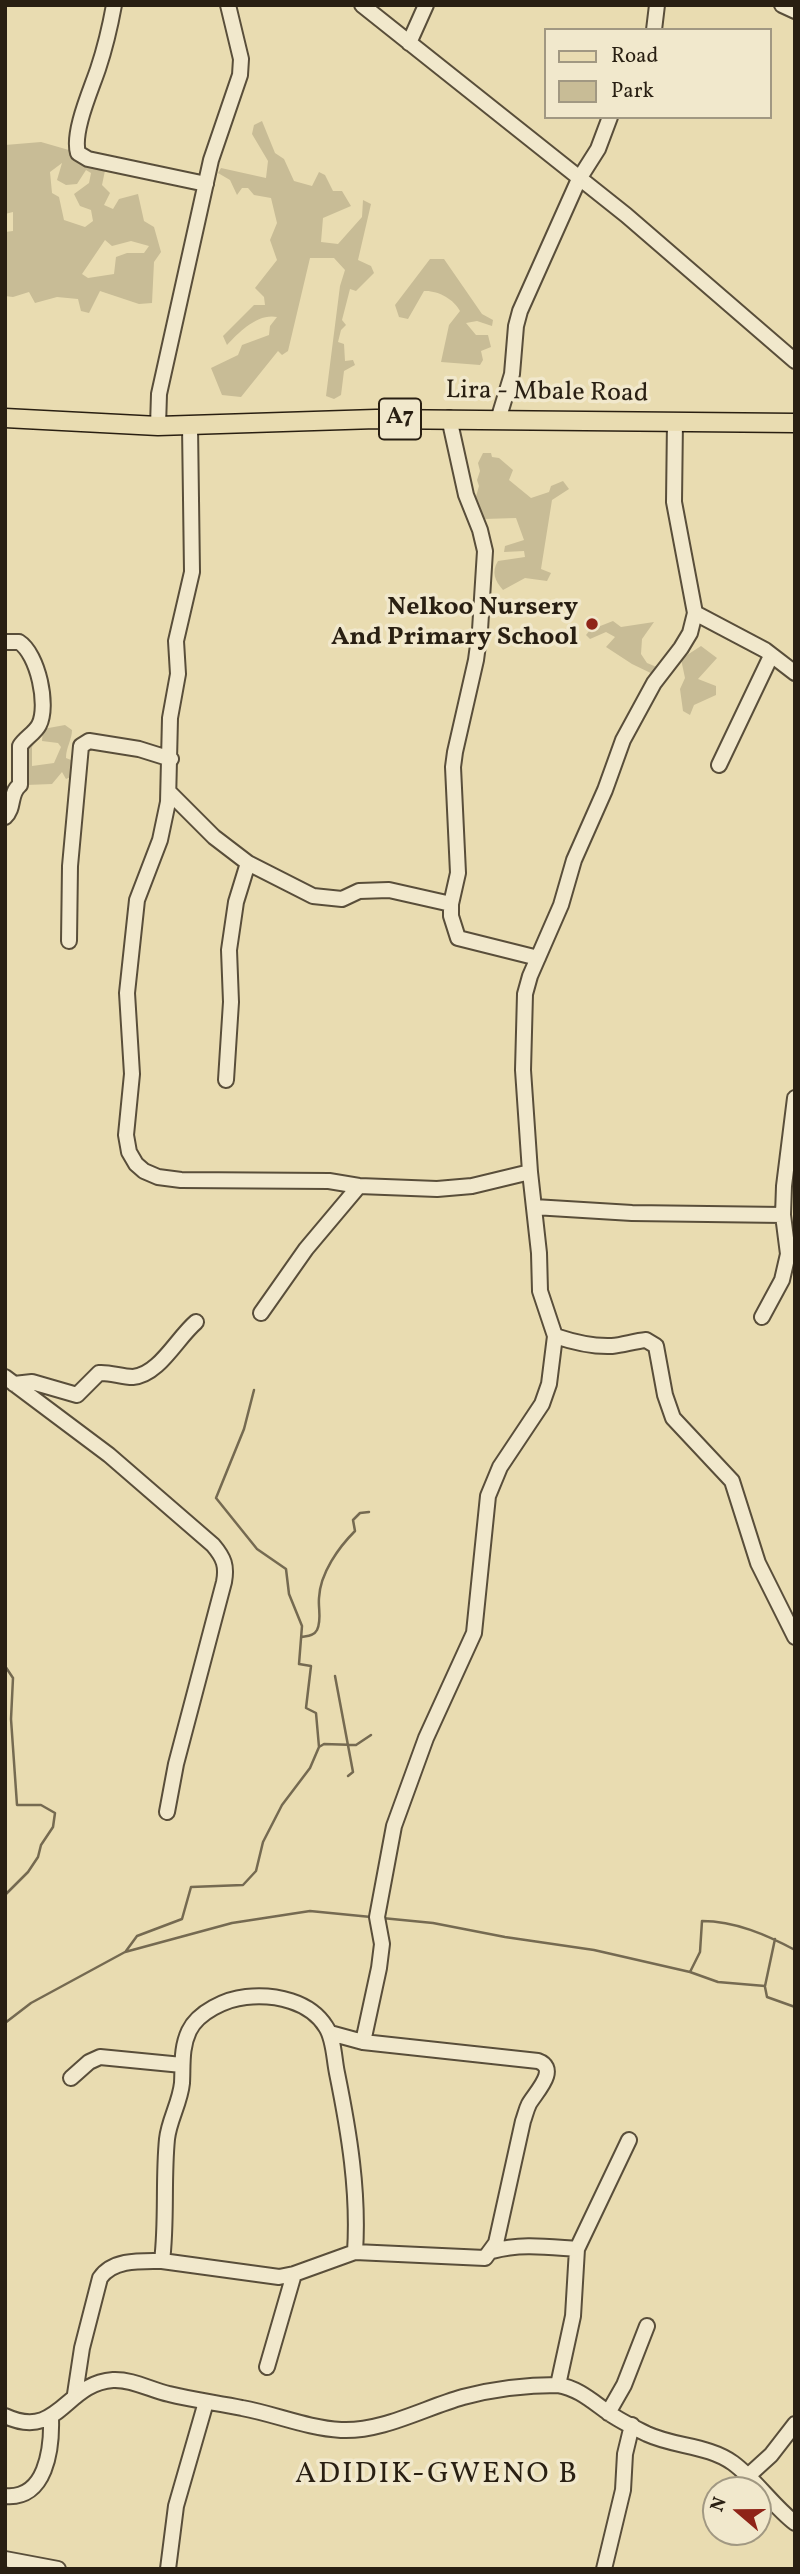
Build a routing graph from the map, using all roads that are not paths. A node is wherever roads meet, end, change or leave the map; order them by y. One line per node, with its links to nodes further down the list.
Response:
1 (114, 5): 12 (street)
2 (228, 5): 12 (street)
3 (362, 5): 9 (street)
4 (426, 5): 9 (street)
5 (657, 5): 8 (street)
6 (782, 5): 7 (street)
7 (795, 11)
8 (654, 28)
9 (409, 43): 11 (street)
10 (609, 119): 11 (street)
11 (579, 179): 13 (street); 16 (street)
12 (206, 184): 20 (street)
13 (795, 361)
14 (5, 418): 20 (main road, Lira - Mbale Road / A7)
15 (449, 418): 16 (main road, Lira - Mbale Road / A7); 19 (main road, Lira - Mbale Road / A7); 30 (street)
16 (498, 419): 17 (main road, Lira - Mbale Road / A7)
17 (675, 421): 18 (main road, Lira - Mbale Road / A7); 21 (street)
18 (795, 422)
19 (190, 425): 20 (main road, Lira - Mbale Road / A7); 25 (street)
20 (158, 426)
21 (695, 613): 23 (street); 32 (street)
22 (5, 642): 28 (street)
23 (771, 656): 24 (street); 26 (street)
24 (795, 673)
25 (170, 759): 27 (street); 31 (street)
26 (719, 765)
27 (169, 792): 29 (street); 36 (street)
28 (5, 817)
29 (248, 863): 30 (street); 33 (street)
30 (451, 904): 32 (street)
31 (69, 941)
32 (538, 958): 35 (street)
33 (226, 1080)
34 (795, 1098): 38 (street)
35 (530, 1172): 36 (street); 37 (street)
36 (359, 1186): 39 (street)
37 (534, 1207): 38 (street); 42 (street)
38 (783, 1214): 40 (street)
39 (261, 1313)
40 (762, 1317)
41 (196, 1322): 43 (street)
42 (555, 1336): 44 (street); 47 (street)
43 (10, 1380): 45 (street)
44 (795, 1637)
45 (167, 1812)
46 (330, 2033): 47 (street); 48 (street); 53 (street)
47 (363, 2042): 52 (street)
48 (182, 2066): 49 (street); 54 (street)
49 (71, 2078)
50 (629, 2140): 51 (street)
51 (577, 2249): 52 (street); 58 (street)
52 (492, 2251): 53 (street)
53 (355, 2252): 55 (street)
54 (163, 2261): 55 (street); 59 (street)
55 (294, 2274): 57 (street)
56 (647, 2326): 61 (street)
57 (267, 2367)
58 (558, 2385): 60 (street); 61 (street)
59 (75, 2394): 60 (street); 63 (street)
60 (206, 2402): 71 (street)
61 (608, 2413): 65 (street)
62 (5, 2416): 63 (street)
63 (51, 2418): 67 (street)
64 (795, 2424): 66 (street)
65 (632, 2425): 66 (street); 72 (street)
66 (749, 2475): 68 (street)
67 (5, 2496)
68 (795, 2524)
69 (5, 2560): 70 (street)
70 (58, 2569)
71 (168, 2569)
72 (604, 2569)

